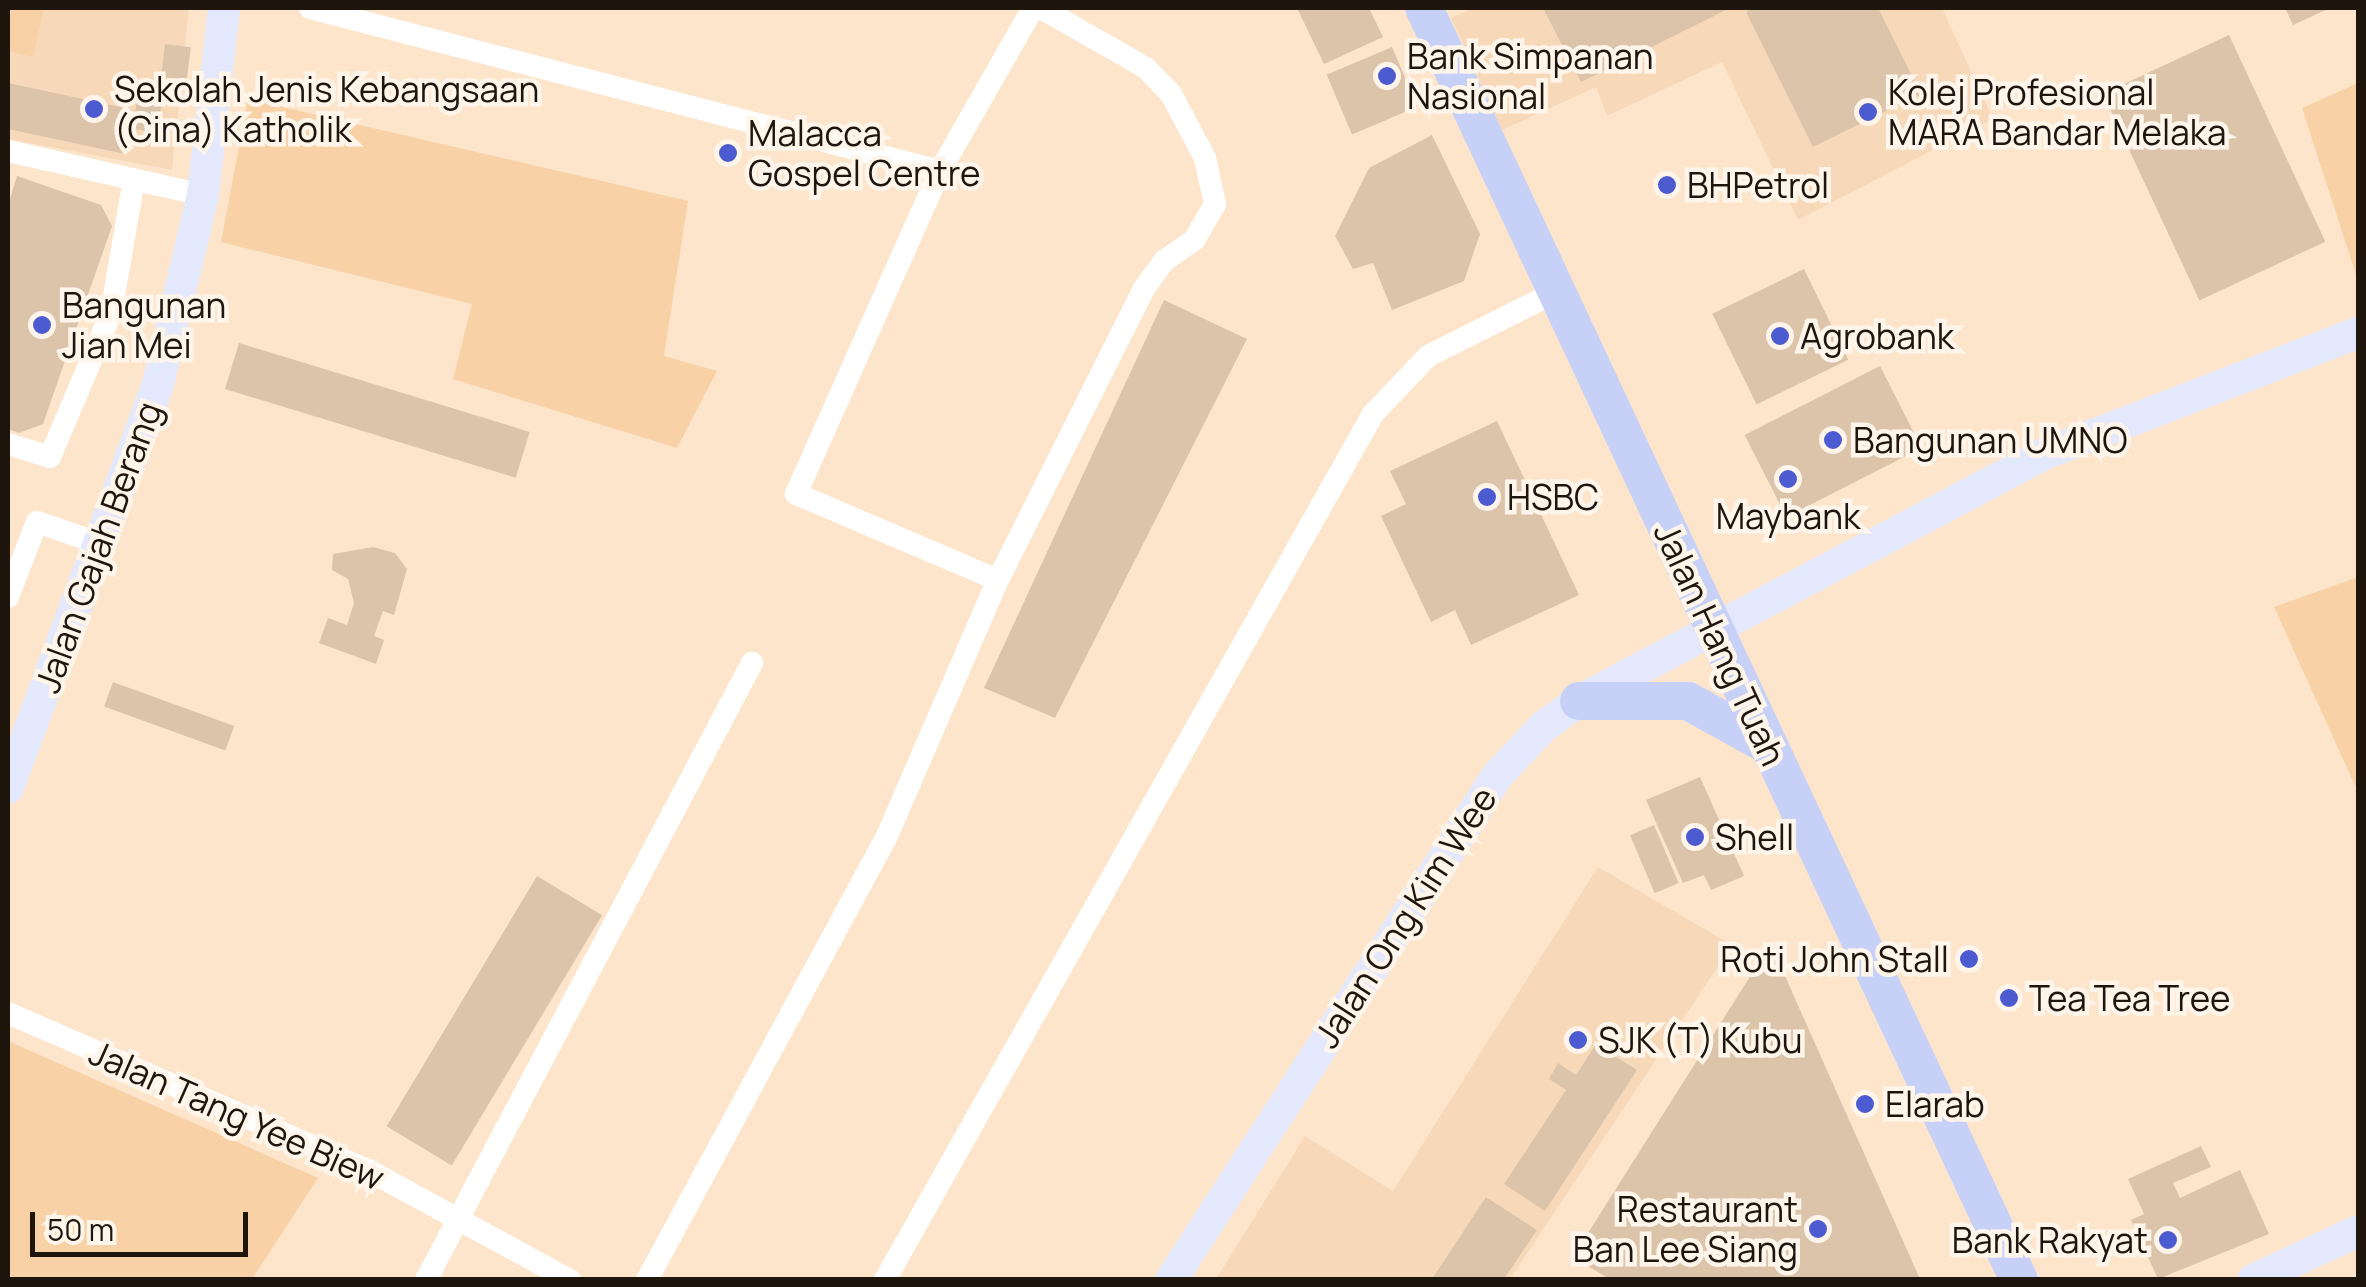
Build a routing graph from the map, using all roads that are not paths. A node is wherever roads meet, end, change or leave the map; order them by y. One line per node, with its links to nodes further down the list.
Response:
1 (224, 8): 8 (main road, Jalan Gajah Berang)
2 (310, 8): 6 (street)
3 (1037, 8): 6 (street); 13 (street)
4 (1424, 8): 9 (main road, Jalan Hang Tuah)
5 (8, 152): 7 (street)
6 (940, 171): 13 (street)
7 (134, 180): 8 (street); 11 (street)
8 (204, 195): 12 (main road, Jalan Gajah Berang)
9 (1560, 290): 15 (main road, Jalan Hang Tuah); 26 (street)
10 (2358, 333): 15 (main road, Jalan Ong Kim Wee)
11 (8, 444)
12 (101, 544): 14 (street); 19 (main road, Jalan Gajah Berang)
13 (998, 580): 25 (street)
14 (8, 596)
15 (1711, 628): 17 (main road, Jalan Ong Kim Wee); 18 (main road, Jalan Hang Tuah)
16 (752, 663): 21 (street)
17 (1579, 701): 18 (main road); 27 (main road, Jalan Ong Kim Wee)
18 (1766, 744): 28 (main road, Jalan Hang Tuah)
19 (8, 788)
20 (8, 1013): 21 (street, Jalan Tang Yee Biew)
21 (459, 1220): 23 (street); 24 (street, Jalan Tang Yee Biew)
22 (2358, 1231): 29 (main road)
23 (426, 1280)
24 (570, 1280)
25 (647, 1280)
26 (884, 1280)
27 (1171, 1280)
28 (2020, 1280)
29 (2253, 1280)

